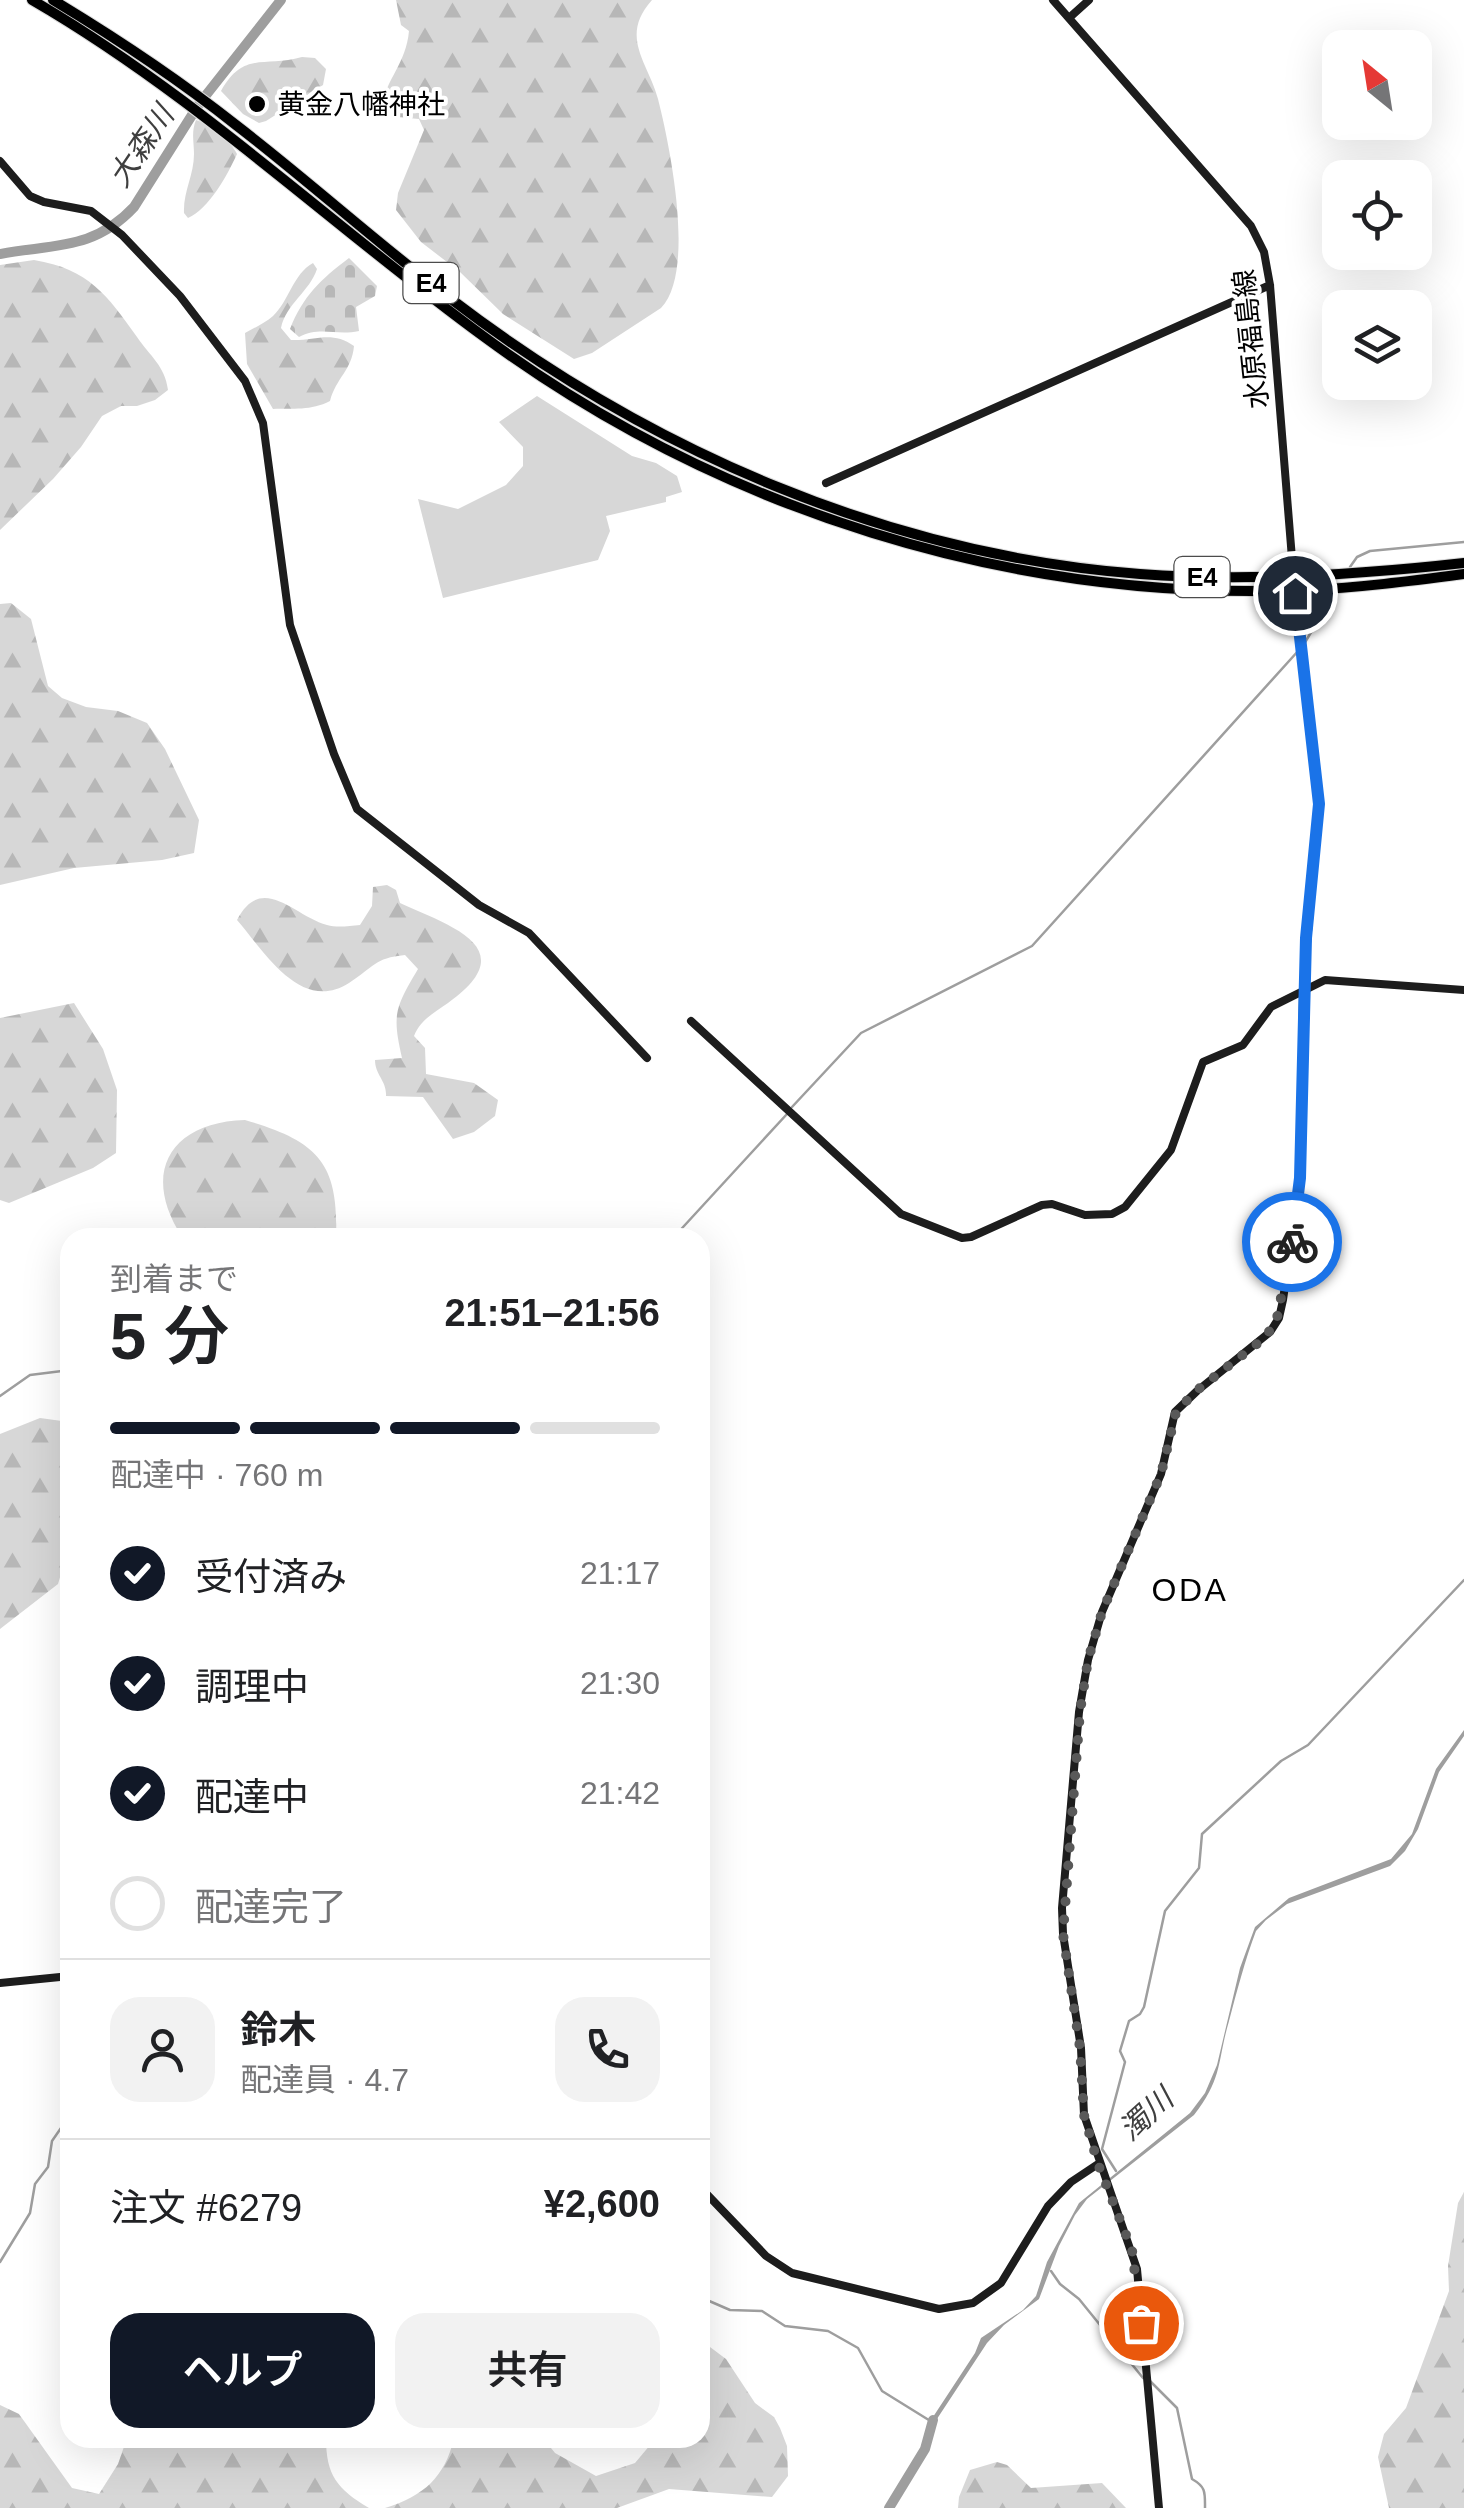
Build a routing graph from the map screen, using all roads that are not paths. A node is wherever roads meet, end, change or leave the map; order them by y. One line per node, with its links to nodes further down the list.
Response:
1 (32, 0): 6 (highway, E4)
2 (53, 0): 6 (highway, E4)
3 (1053, 0): 5 (street, 水原福島線)
4 (1088, 0): 5 (street)
5 (1069, 18): 8 (street, 水原福島線)
6 (83, 24): 13 (highway, E4)
7 (0, 160): 18 (street)
8 (1270, 284): 9 (street); 11 (street, 水原福島線)
9 (826, 483)
10 (1464, 563): 13 (highway, E4)
11 (1293, 571)
12 (1464, 574): 14 (highway, E4)
13 (1099, 576): 14 (highway, E4)
14 (1299, 591): 15 (street)
15 (1302, 990): 16 (street); 17 (street); 21 (street)
16 (1464, 990)
17 (691, 1020)
18 (648, 1058)
19 (60, 1977): 20 (street)
20 (0, 1983)
21 (1098, 2164): 22 (street); 23 (street)
22 (710, 2197)
23 (1159, 2508)

